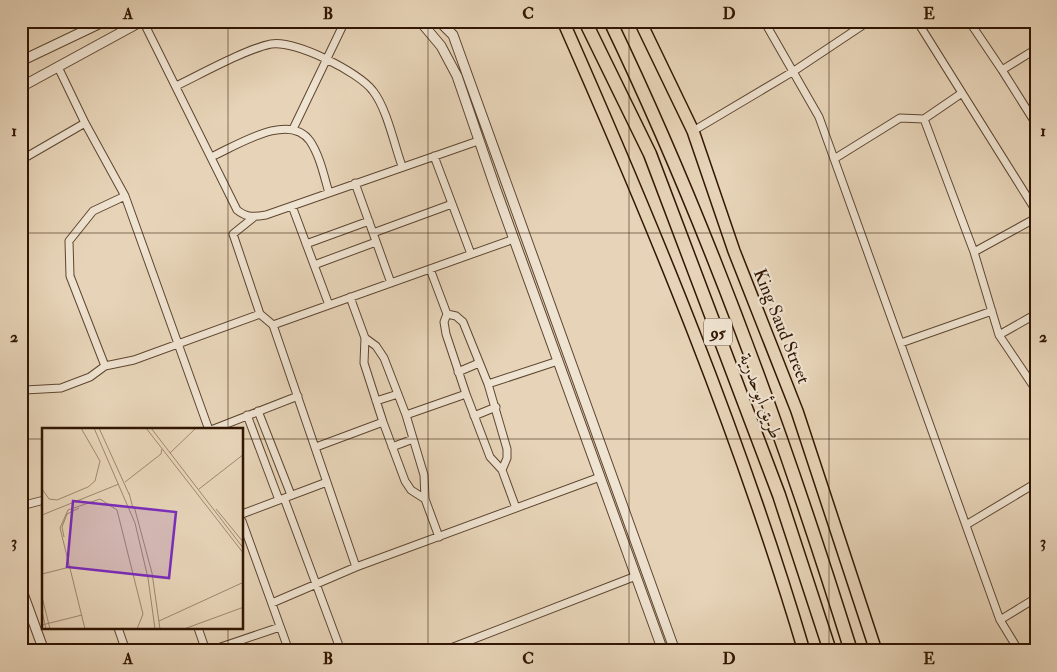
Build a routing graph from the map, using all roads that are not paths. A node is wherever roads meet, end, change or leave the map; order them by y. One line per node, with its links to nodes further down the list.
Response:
1 (105, 21): 17 (street)
2 (143, 21): 18 (street); 21 (street)
3 (345, 21): 16 (street)
4 (420, 21): 30 (street)
5 (439, 21): 120 (street)
6 (563, 21): 121 (main road)
7 (586, 21): 122 (highway, طريق أبوحدرية / 95)
8 (610, 21): 24 (highway, طريق أبوحدرية / 95)
9 (620, 21): 24 (highway)
10 (640, 21): 29 (main road, King Saud Street)
11 (764, 21): 20 (street)
12 (869, 21): 20 (street)
13 (917, 21): 23 (street)
14 (969, 21): 19 (street)
15 (1036, 50): 19 (street)
16 (326, 59): 21 (street); 28 (street); 35 (street)
17 (21, 61)
18 (58, 67): 22 (street); 26 (street)
19 (1002, 70): 27 (street)
20 (794, 71): 29 (street); 33 (street)
21 (176, 86): 32 (street)
22 (21, 87)
23 (962, 93): 25 (street); 41 (street)
24 (647, 99): 112 (highway, طريق أبوحدرية / 95)
25 (924, 119): 33 (street); 49 (street)
26 (85, 123): 34 (street); 38 (street)
27 (1036, 124)
28 (293, 129): 32 (street); 37 (street)
29 (693, 131): 123 (main road, King Saud Street)
30 (478, 141): 31 (street); 46 (street)
31 (434, 156): 35 (street); 39 (street)
32 (211, 157): 42 (street)
33 (834, 159): 64 (street)
34 (21, 160)
35 (402, 166): 36 (street)
36 (355, 183): 37 (street); 44 (street)
37 (329, 192): 40 (street)
38 (125, 196): 63 (street); 67 (street)
39 (452, 204): 45 (street); 50 (street)
40 (292, 206): 42 (street); 48 (street)
41 (1036, 211)
42 (254, 217): 57 (street)
43 (1036, 218): 49 (street)
44 (368, 221): 45 (street); 48 (street)
45 (373, 233): 47 (street)
46 (514, 239): 50 (street); 65 (street)
47 (376, 242): 51 (street); 53 (street)
48 (306, 244): 51 (street)
49 (974, 252): 56 (street)
50 (471, 254): 52 (street)
51 (314, 265): 55 (street)
52 (430, 269): 53 (street); 58 (street)
53 (391, 283): 54 (street)
54 (350, 297): 55 (street); 62 (street)
55 (329, 305): 60 (street)
56 (992, 311): 61 (street); 64 (street)
57 (260, 314): 60 (street); 63 (street)
58 (447, 314): 66 (street); 69 (street)
59 (1036, 314): 61 (street)
60 (273, 325): 75 (street)
61 (999, 335): 72 (street)
62 (365, 338): 73 (street); 77 (street)
63 (178, 342): 67 (street); 84 (street)
64 (901, 343): 99 (street)
65 (558, 360): 70 (street); 90 (street)
66 (479, 363): 69 (street); 70 (street)
67 (105, 366): 71 (street)
68 (21, 369): 71 (street)
69 (458, 372): 74 (street)
70 (488, 384): 78 (street)
71 (25, 390): 76 (street)
72 (1036, 390)
73 (398, 394): 77 (street); 81 (street)
74 (466, 394): 81 (street); 82 (street)
75 (298, 396): 79 (street); 87 (street)
76 (21, 399)
77 (376, 402): 83 (street)
78 (496, 407): 82 (street); 89 (street)
79 (258, 411): 80 (street); 93 (street)
80 (247, 415): 85 (street); 93 (street)
81 (406, 416): 86 (street)
82 (474, 416): 89 (street)
83 (383, 422): 87 (street); 88 (street)
84 (209, 428)
85 (215, 428)
86 (413, 440): 88 (street); 94 (street)
87 (316, 447): 91 (street)
88 (392, 447): 94 (street)
89 (502, 470): 97 (street)
90 (600, 477): 97 (street); 103 (street)
91 (328, 482): 93 (street); 102 (street)
92 (1036, 483): 99 (street)
93 (284, 498): 98 (street); 104 (street)
94 (425, 499): 101 (street)
95 (42, 501): 96 (street)
96 (21, 506)
97 (516, 508): 101 (street)
98 (244, 513)
99 (966, 525): 108 (street)
100 (244, 526): 107 (street)
101 (439, 537): 102 (street)
102 (356, 567): 104 (street)
103 (636, 576): 118 (street); 119 (street)
104 (316, 584): 107 (street); 117 (street)
105 (21, 588): 113 (street)
106 (1036, 598): 108 (street)
107 (272, 603): 109 (street)
108 (1000, 620): 124 (street)
109 (280, 627): 115 (street); 116 (street)
110 (119, 630): 114 (street)
111 (199, 630): 115 (street)
112 (851, 650)
113 (44, 651)
114 (126, 651)
115 (207, 651)
116 (289, 651)
117 (341, 651)
118 (442, 651)
119 (664, 651)
120 (675, 651)
121 (804, 651)
122 (830, 651)
123 (876, 651)
124 (1020, 651)

